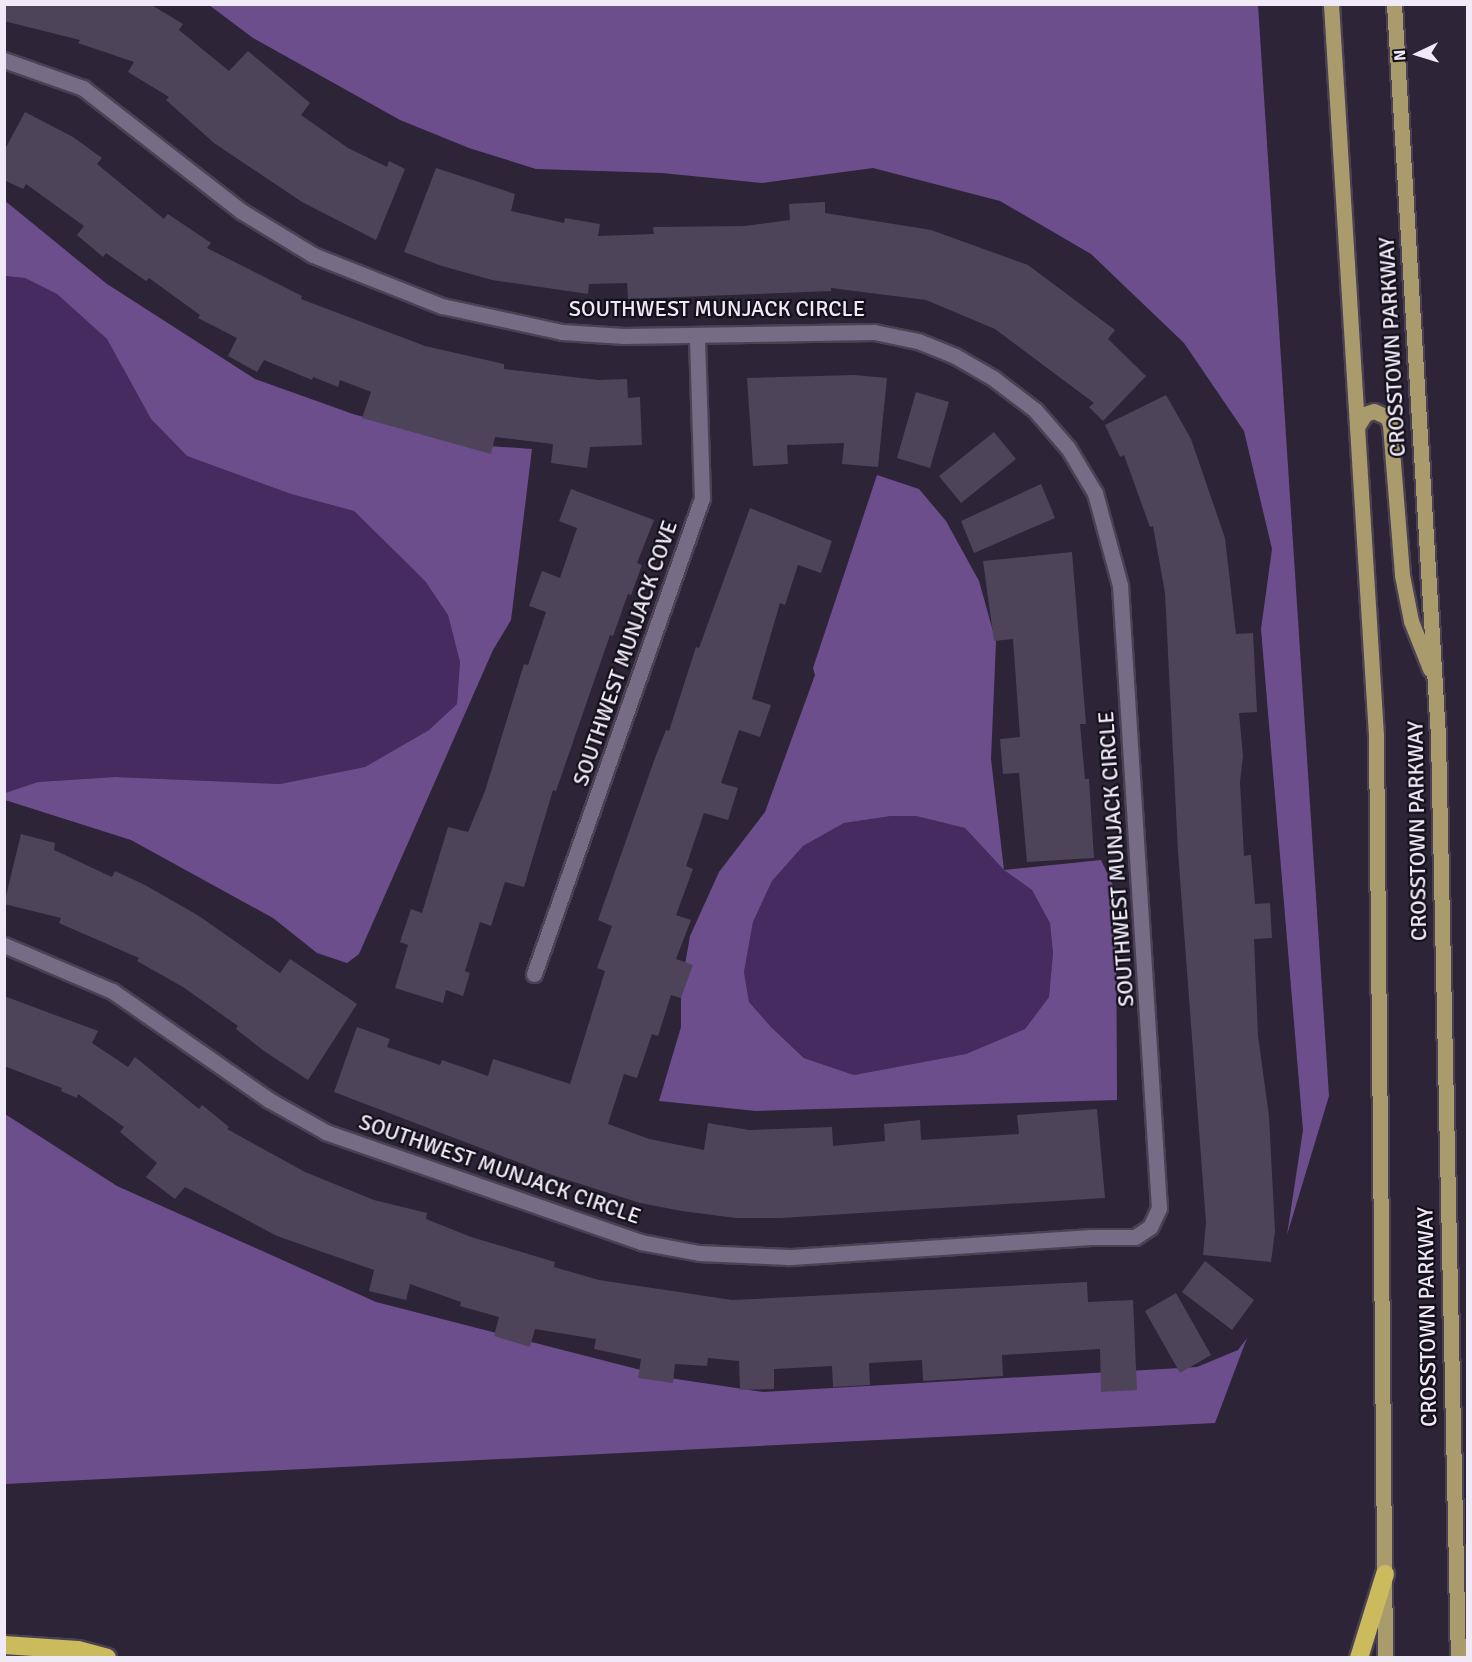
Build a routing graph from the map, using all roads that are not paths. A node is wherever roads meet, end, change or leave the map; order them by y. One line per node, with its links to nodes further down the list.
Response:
1 (1331, 4): 5 (main road, CROSSTOWN PARKWAY)
2 (1394, 4): 6 (main road, CROSSTOWN PARKWAY)
3 (4, 60): 4 (street, SOUTHWEST MUNJACK CIRCLE)
4 (698, 336): 7 (street, SOUTHWEST MUNJACK CIRCLE); 8 (street, SOUTHWEST MUNJACK COVE)
5 (1357, 427): 6 (main road); 9 (main road, CROSSTOWN PARKWAY)
6 (1435, 682): 15 (main road, CROSSTOWN PARKWAY)
7 (4, 945)
8 (534, 974)
9 (1385, 1574): 13 (highway); 14 (main road, CROSSTOWN PARKWAY)
10 (4, 1646): 11 (highway); 12 (highway)
11 (30, 1658)
12 (107, 1658)
13 (1359, 1658)
14 (1385, 1658)
15 (1458, 1658)

